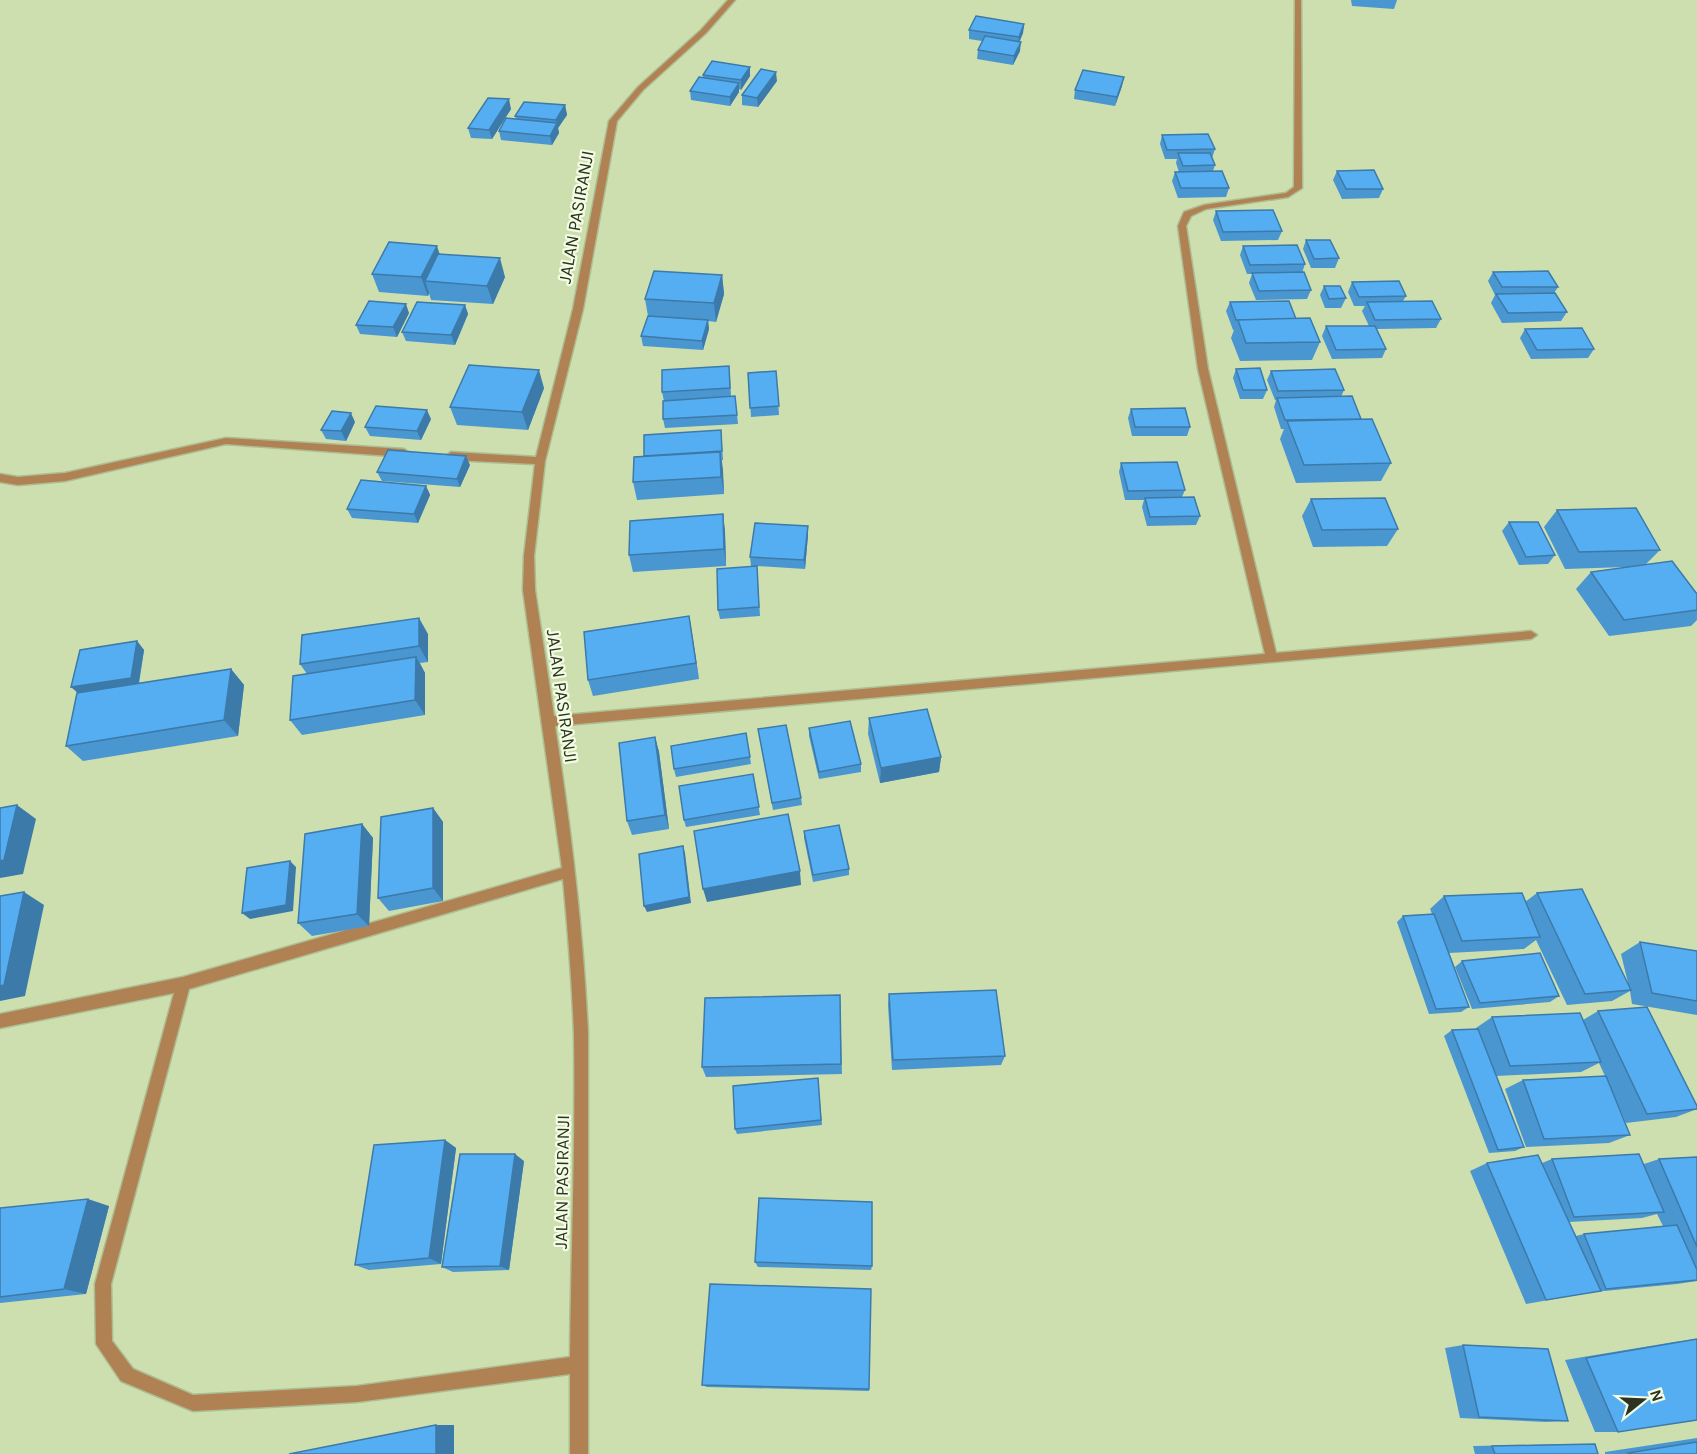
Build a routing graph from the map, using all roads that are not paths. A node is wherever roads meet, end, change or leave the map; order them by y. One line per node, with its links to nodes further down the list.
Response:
1 (732, 0): 5 (street, JALAN PASIRANJI)
2 (1298, 0): 8 (street)
3 (421, 454): 6 (street)
4 (445, 455): 5 (street)
5 (540, 461): 9 (street, JALAN PASIRANJI)
6 (0, 478)
7 (1531, 635): 8 (street)
8 (1272, 659): 9 (street)
9 (548, 722): 10 (street, JALAN PASIRANJI)
10 (568, 872): 11 (street); 13 (street, JALAN PASIRANJI)
11 (183, 984): 12 (street); 13 (street)
12 (0, 1021)
13 (579, 1364): 14 (street, JALAN PASIRANJI)
14 (579, 1454)

